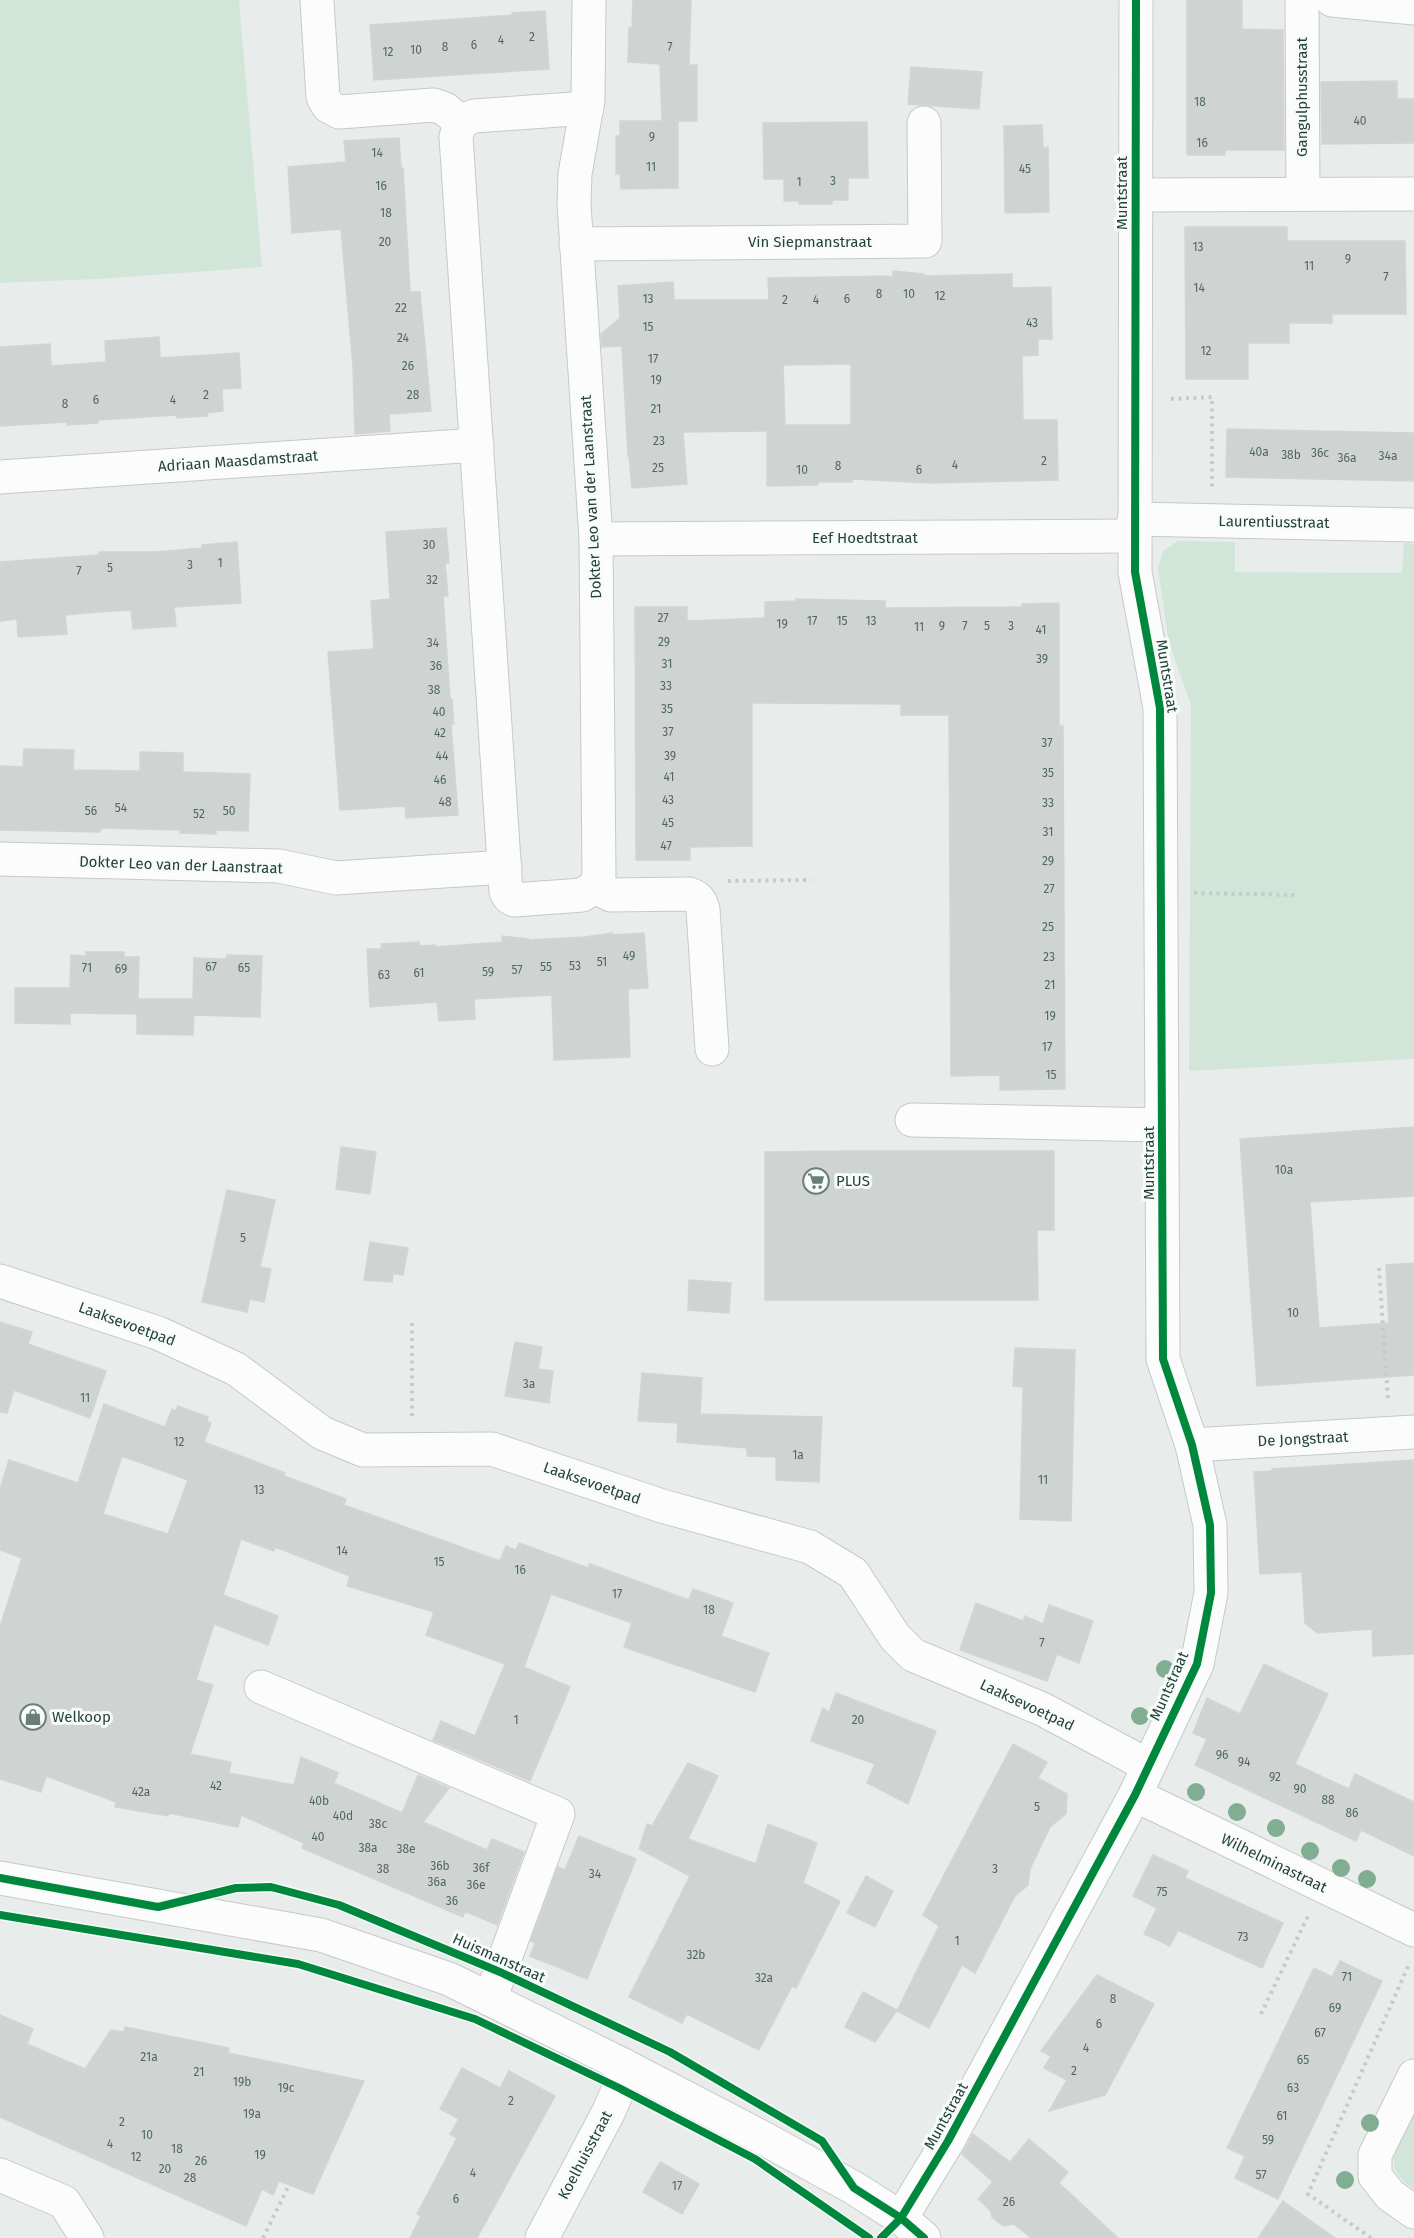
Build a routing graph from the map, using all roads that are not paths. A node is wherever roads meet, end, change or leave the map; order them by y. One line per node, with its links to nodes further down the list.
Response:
1 (317, 0): 8 (street)
2 (589, 0): 7 (street, Dokter Leo van der Laanstraat)
3 (1136, 0): 12 (street, Muntstraat)
4 (1302, 0): 10 (street, Gangulphusstraat)
5 (1332, 0): 6 (street)
6 (1414, 8)
7 (587, 108): 8 (street); 13 (street, Dokter Leo van der Laanstraat)
8 (460, 122): 14 (street)
9 (924, 123): 13 (street, Vin Siepmanstraat)
10 (1303, 194): 11 (street); 12 (street)
11 (1414, 194)
12 (1136, 195): 17 (street, Muntstraat)
13 (576, 244): 18 (street, Dokter Leo van der Laanstraat)
14 (477, 445): 15 (street, Adriaan Maasdamstraat); 20 (street)
15 (0, 477)
16 (1414, 525): 17 (street, Laurentiusstraat)
17 (1134, 527): 18 (street, Eef Hoedtstraat); 24 (street, Muntstraat)
18 (596, 539): 21 (street, Dokter Leo van der Laanstraat)
19 (0, 859): 20 (street, Dokter Leo van der Laanstraat)
20 (505, 867): 21 (street)
21 (595, 887): 22 (street)
22 (712, 1049)
23 (912, 1120): 24 (street)
24 (1162, 1125): 27 (street, Muntstraat)
25 (0, 1281): 29 (street, Laaksevoetpad)
26 (1402, 1433): 27 (street, De Jongstraat)
27 (1192, 1444): 29 (street, Muntstraat)
28 (261, 1687): 33 (street, Huismanstraat)
29 (1148, 1765): 30 (street, Muntstraat)
30 (1135, 1795): 32 (street, Wilhelminastraat); 38 (street, Muntstraat)
31 (0, 1878): 33 (street)
32 (1414, 1930)
33 (490, 2000): 34 (street)
34 (623, 2065): 38 (street); 40 (street, Koelhuisstraat)
35 (1414, 2076): 37 (street)
36 (0, 2175): 39 (street)
37 (1414, 2212)
38 (912, 2228)
39 (87, 2238)
40 (542, 2238)

